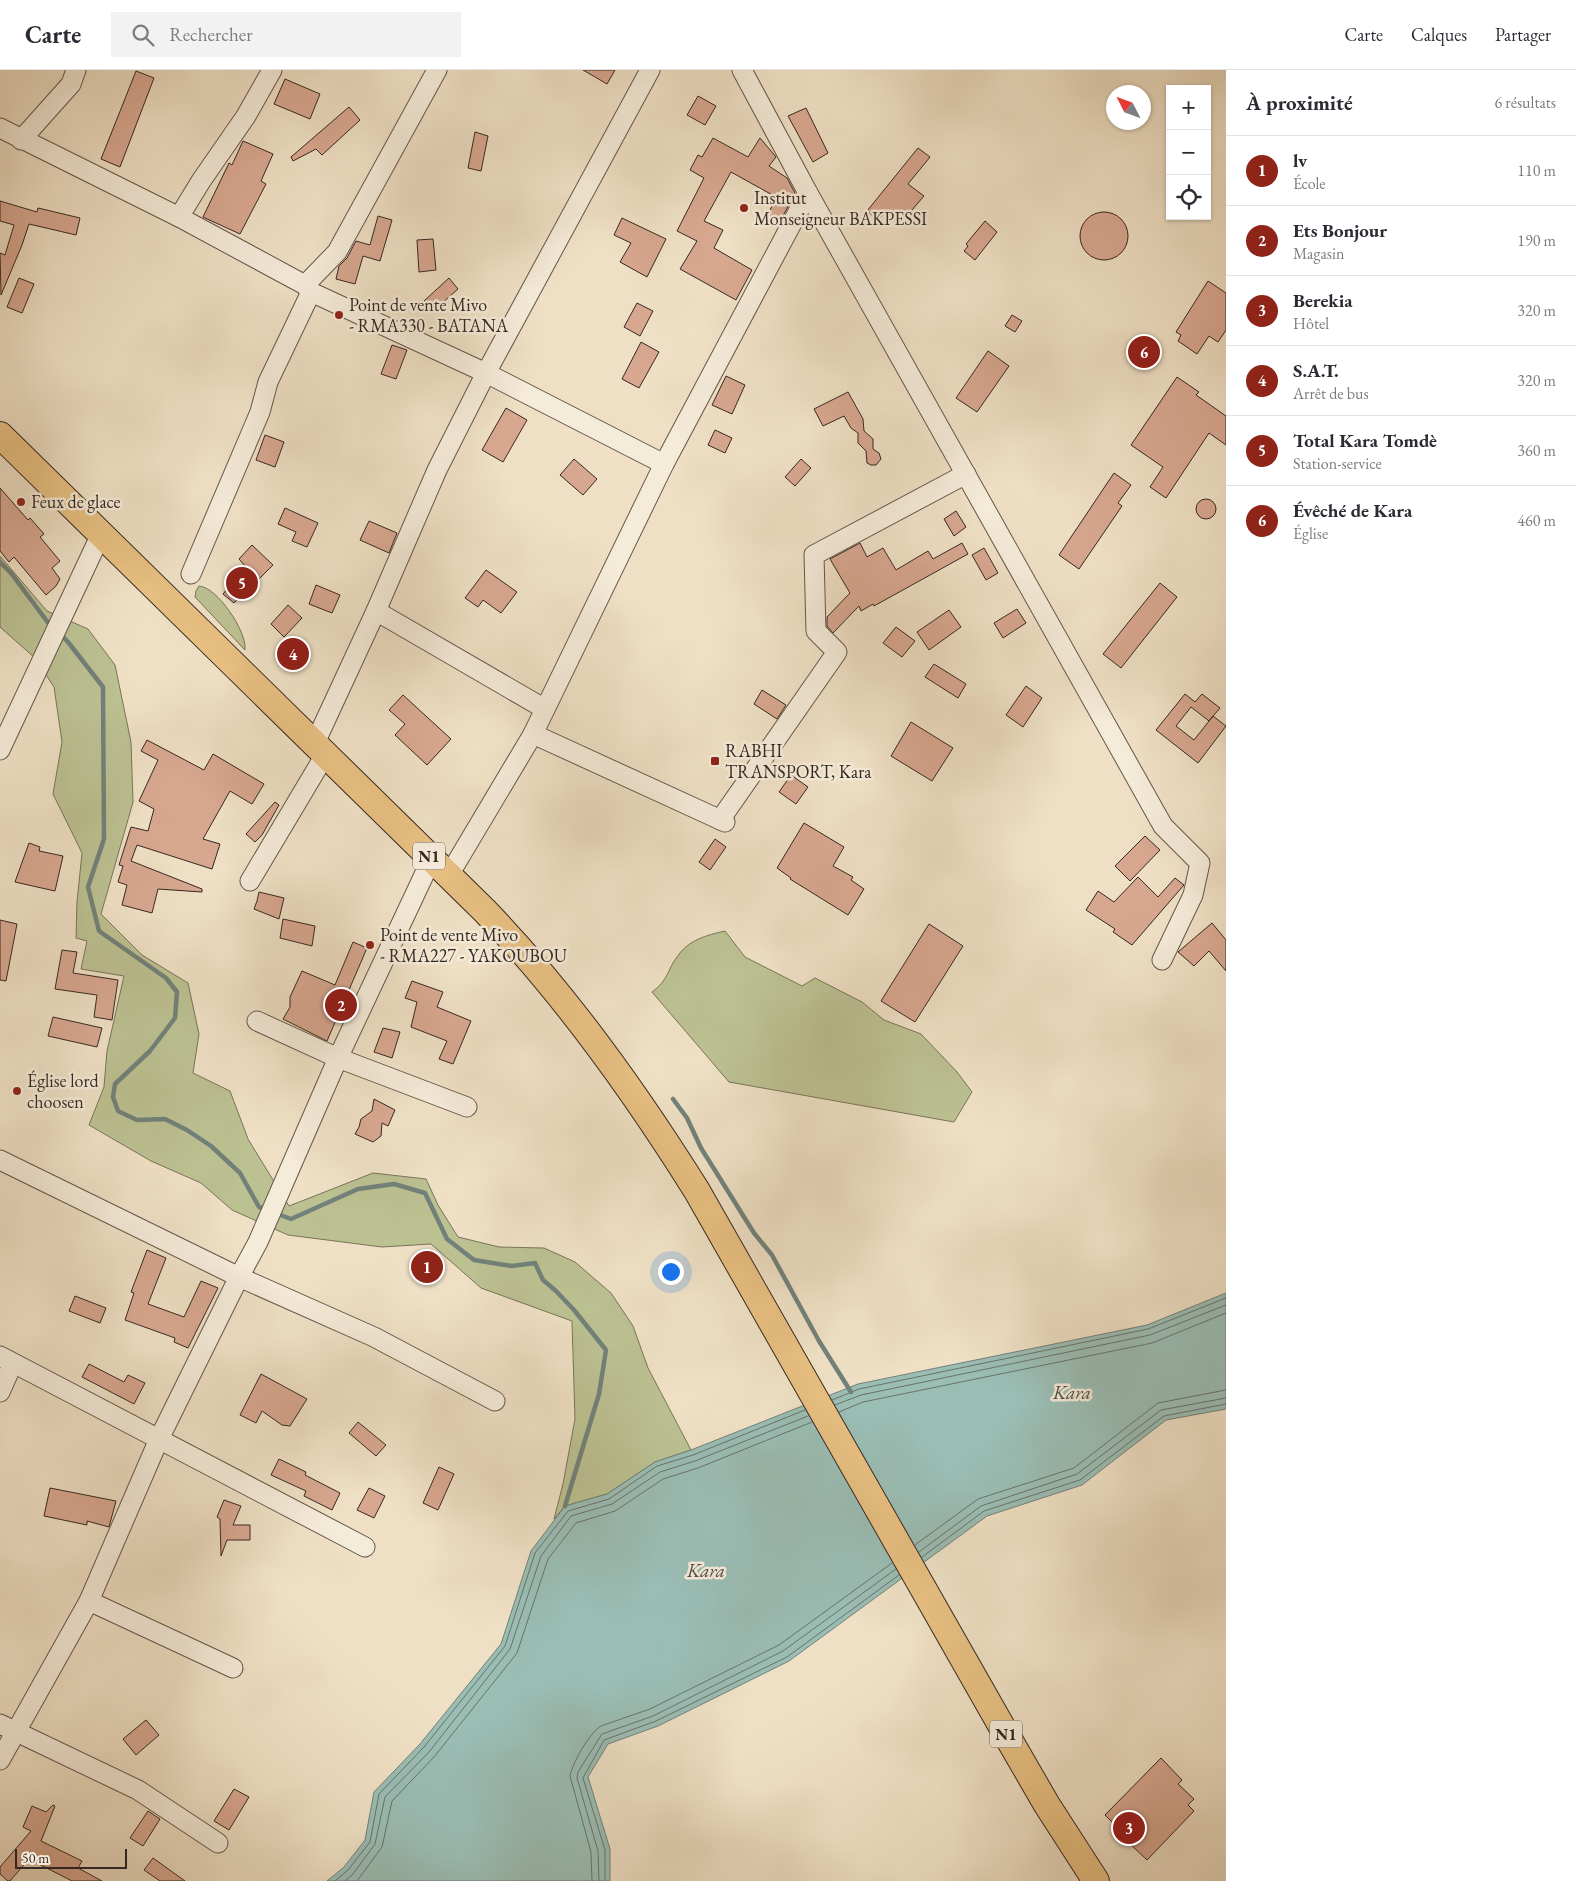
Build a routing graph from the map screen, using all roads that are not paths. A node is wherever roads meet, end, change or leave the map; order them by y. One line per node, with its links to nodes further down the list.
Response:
1 (76, 70): 7 (street)
2 (272, 70): 9 (street)
3 (437, 70): 10 (street)
4 (650, 70): 11 (street)
5 (742, 70): 8 (street)
6 (0, 128): 7 (street)
7 (21, 140): 9 (street)
8 (808, 193): 13 (street); 14 (street)
9 (179, 217): 10 (street)
10 (308, 289): 11 (street); 16 (street)
11 (486, 373): 13 (street); 17 (street)
12 (0, 435): 15 (highway, N1)
13 (664, 464): 18 (street)
14 (966, 474): 19 (street); 24 (street)
15 (101, 534): 20 (street); 21 (highway, N1)
16 (190, 574)
17 (376, 611): 18 (street); 21 (street)
18 (545, 709): 19 (street)
19 (533, 734): 22 (street)
20 (0, 750)
21 (320, 750): 22 (highway, N1); 23 (street)
22 (440, 867): 26 (street); 40 (highway, N1)
23 (250, 881)
24 (1162, 960)
25 (257, 1021): 26 (street)
26 (338, 1058): 27 (street); 29 (street)
27 (467, 1107)
28 (0, 1160): 29 (street)
29 (239, 1277): 32 (street); 33 (street)
30 (6, 1360): 31 (street); 33 (street)
31 (0, 1392)
32 (495, 1401)
33 (159, 1439): 34 (street); 35 (street)
34 (365, 1547)
35 (89, 1601): 36 (street); 37 (street)
36 (234, 1668)
37 (8, 1728): 38 (street); 39 (street)
38 (0, 1760)
39 (218, 1843)
40 (1096, 1881)

